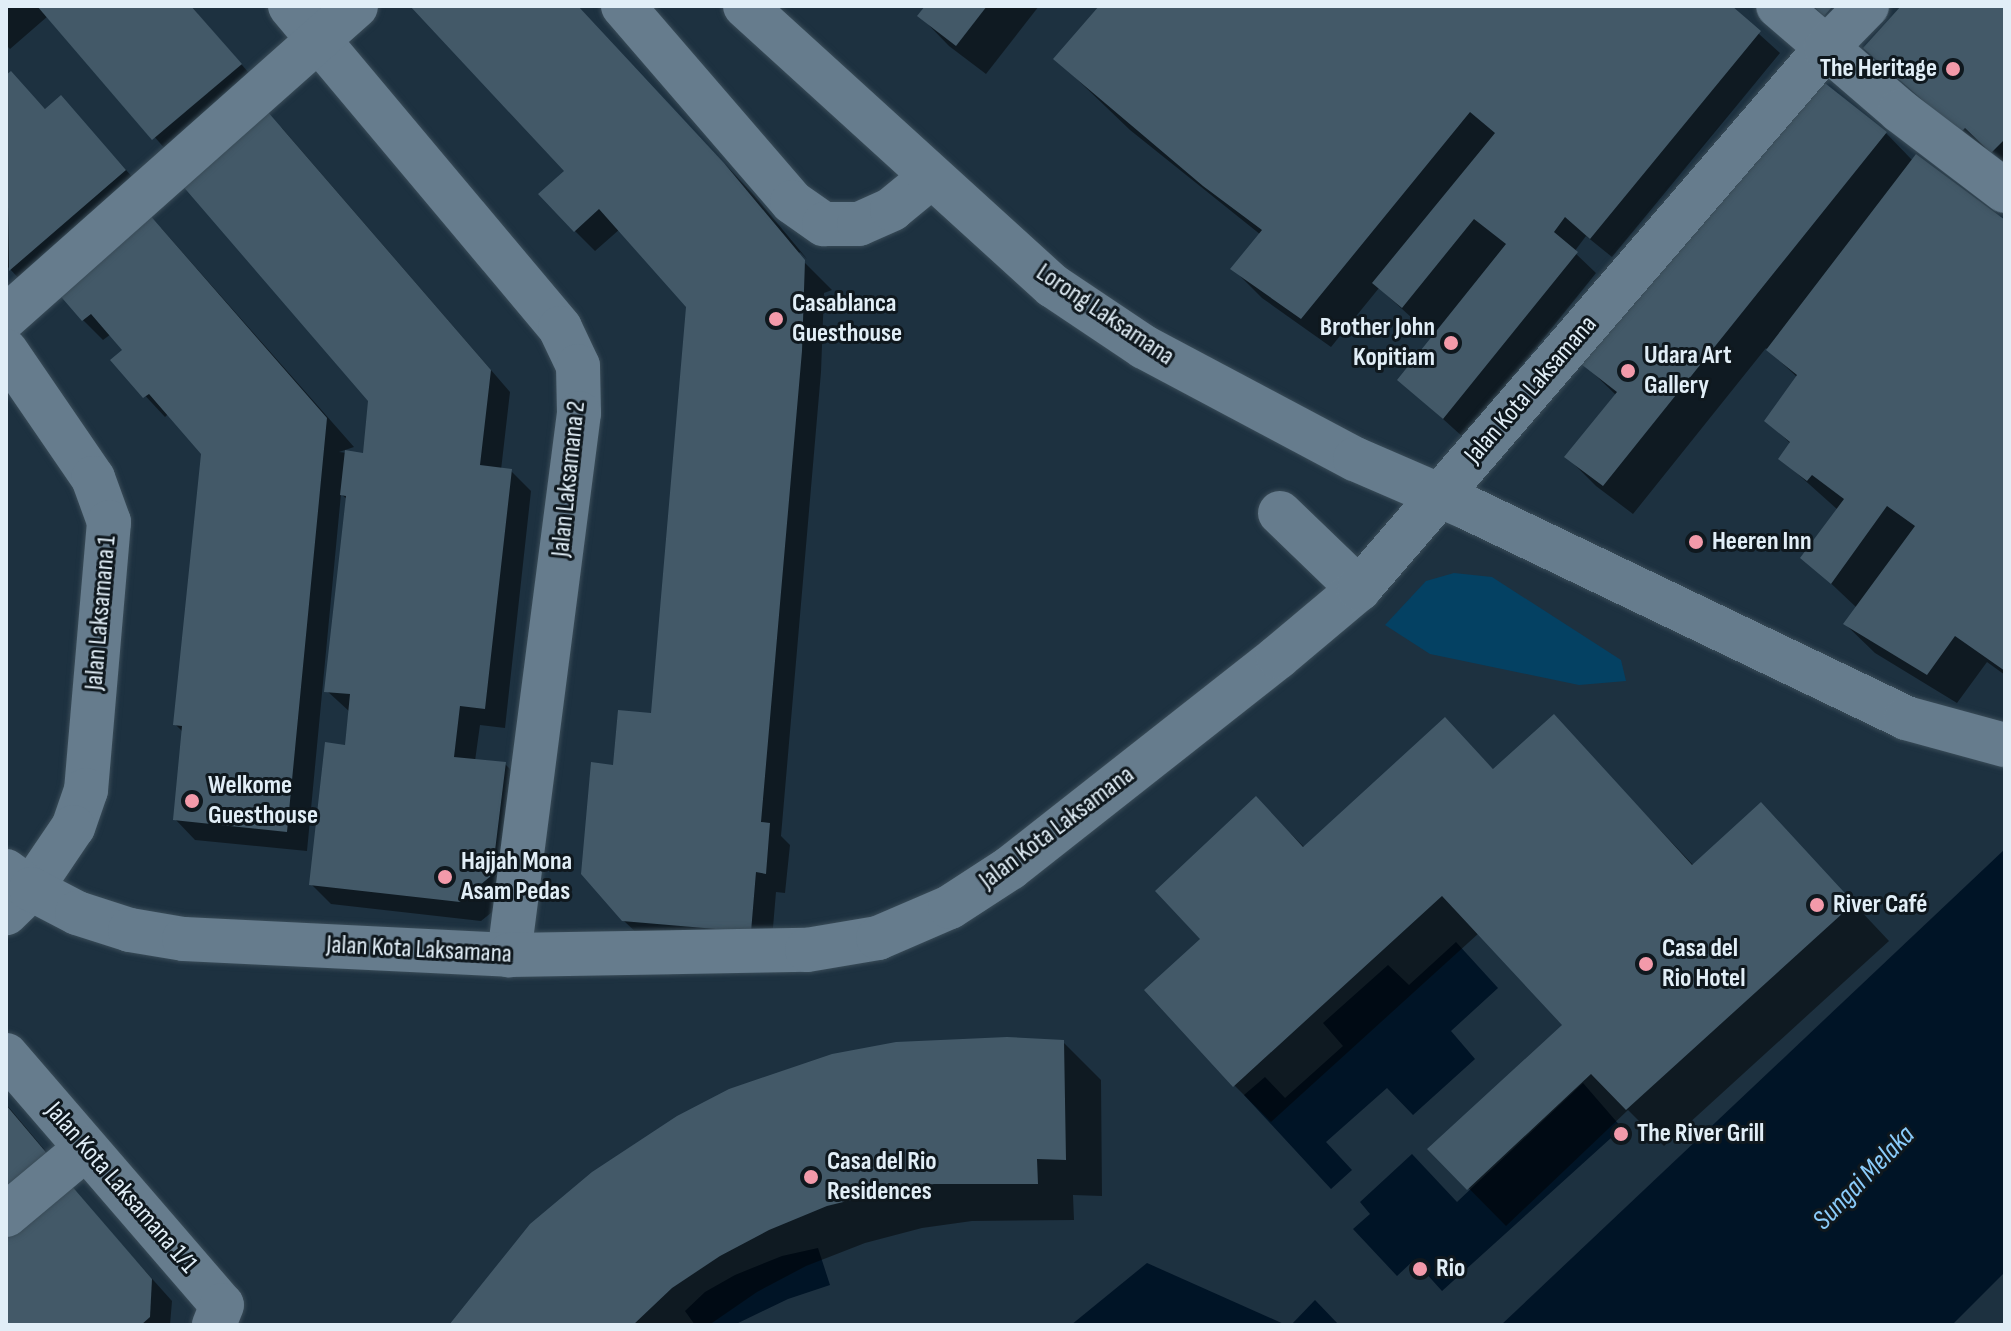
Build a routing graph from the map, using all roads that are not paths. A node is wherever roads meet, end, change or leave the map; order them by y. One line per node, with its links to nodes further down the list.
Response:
1 (290, 6): 7 (street, Jalan Laksamana 2)
2 (356, 6): 7 (street)
3 (623, 6): 9 (street)
4 (745, 6): 9 (street, Lorong Laksamana)
5 (1778, 6): 8 (street)
6 (1867, 6): 8 (street, Jalan Kota Laksamana)
7 (320, 39): 11 (street); 18 (street, Jalan Laksamana 2)
8 (1826, 48): 10 (street); 13 (street, Jalan Kota Laksamana)
9 (931, 177): 13 (street, Lorong Laksamana)
10 (2005, 191)
11 (6, 317)
12 (6, 351): 17 (street, Jalan Laksamana 1)
13 (1438, 497): 15 (street, Jalan Kota Laksamana); 16 (street, Lorong Laksamana)
14 (1280, 513): 15 (street)
15 (1359, 589): 18 (street, Jalan Kota Laksamana)
16 (2005, 745)
17 (14, 891): 18 (street, Jalan Kota Laksamana)
18 (509, 955)
19 (6, 1055): 20 (street, Jalan Kota Laksamana 1/1)
20 (86, 1148): 21 (street); 22 (street, Jalan Kota Laksamana 1/1)
21 (6, 1215)
22 (214, 1325)

